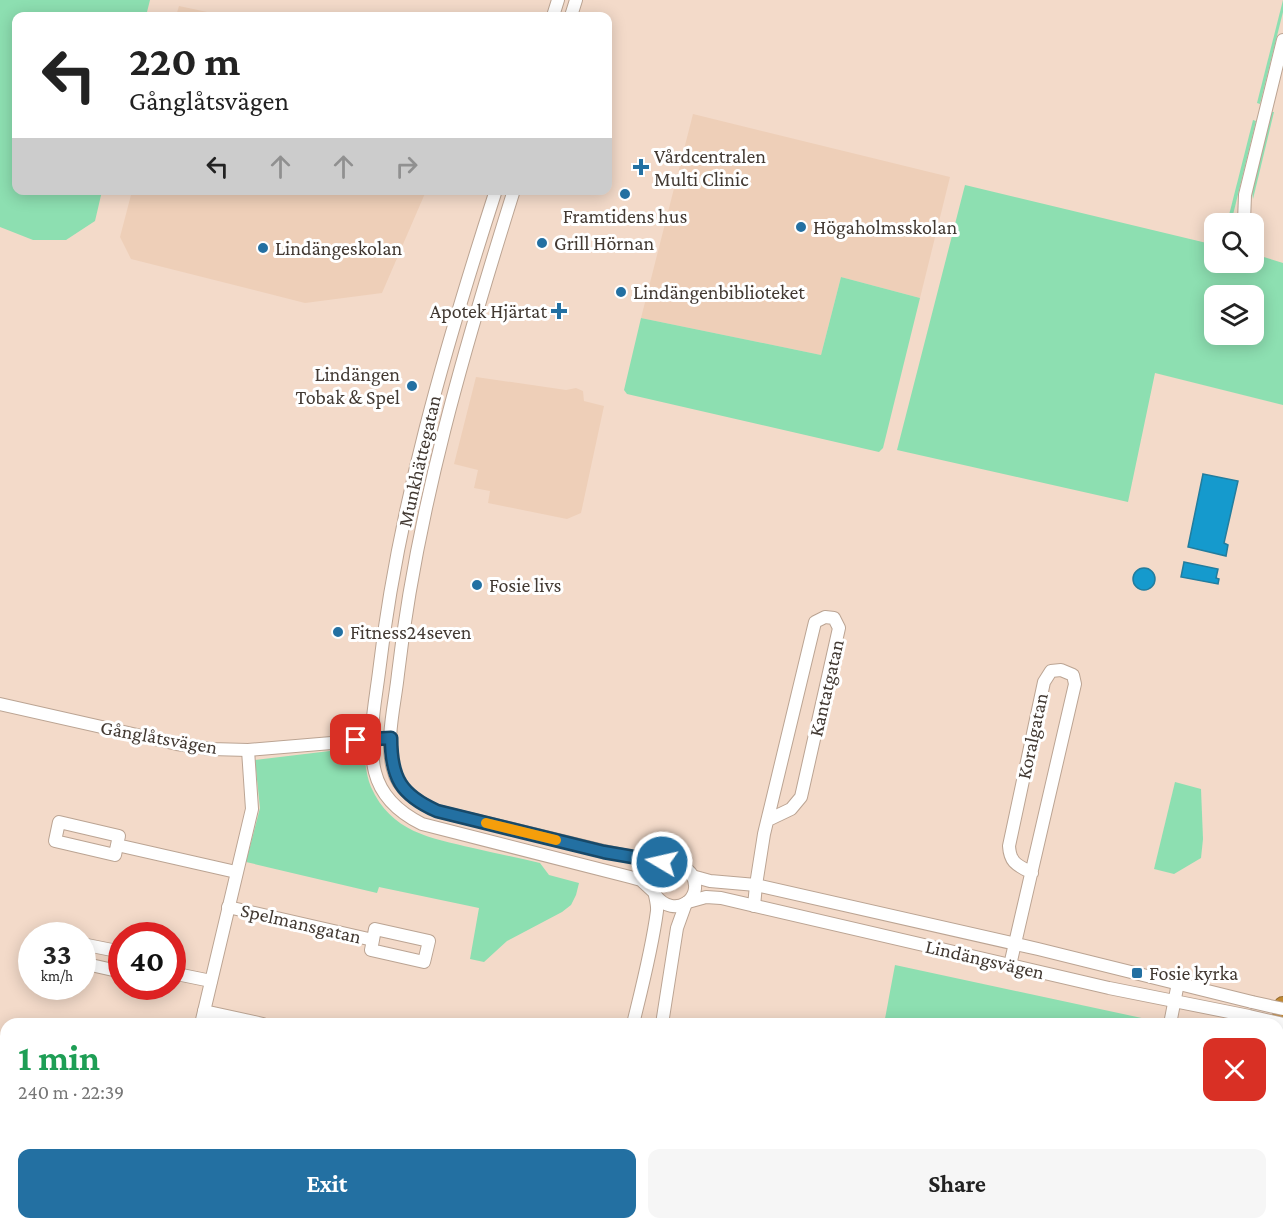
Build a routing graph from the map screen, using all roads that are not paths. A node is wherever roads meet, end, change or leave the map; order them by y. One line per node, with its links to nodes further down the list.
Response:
1 (1283, 40): 4 (street)
2 (494, 195): 7 (street, Munkhättegatan)
3 (512, 195): 6 (street, Munkhättegatan)
4 (1244, 213)
5 (0, 704): 8 (street, Gånglåtsvägen)
6 (391, 738): 7 (street, Gånglåtsvägen); 11 (street, Lindängsvägen)
7 (372, 739): 8 (street, Gånglåtsvägen); 16 (street, Lindängsvägen)
8 (248, 750): 12 (street, Spelmansgatan)
9 (768, 820): 9 (street, Kantatgatan); 15 (street, Kantatgatan)
10 (117, 845): 10 (street, Spelmansgatan); 12 (street, Spelmansgatan)
11 (675, 865): 14 (street, Lindängsvägen); 16 (street)
12 (236, 872): 19 (street, Spelmansgatan)
13 (1032, 873): 13 (street, Koralgatan); 21 (street, Koralgatan)
14 (692, 876): 15 (street, Lindängsvägen); 17 (street)
15 (756, 885): 18 (street, Kantatgatan); 21 (street, Lindängsvägen)
16 (656, 895): 17 (street, Lindängsvägen); 31 (street)
17 (687, 902): 18 (street, Lindängsvägen); 32 (street)
18 (754, 906): 22 (street, Lindängsvägen)
19 (228, 907): 20 (street, Spelmansgatan); 24 (street, Spelmansgatan)
20 (373, 940): 20 (street, Spelmansgatan)
21 (1015, 944): 22 (street, Koralgatan); 25 (street, Lindängsvägen)
22 (1010, 965): 26 (street, Lindängsvägen)
23 (186, 976): 24 (street)
24 (211, 981): 28 (street, Spelmansgatan)
25 (1178, 983): 26 (street); 27 (street, Lindängsvägen, bridge)
26 (1174, 1000): 33 (street); 34 (street, Lindängsvägen, bridge)
27 (1283, 1008)
28 (204, 1011): 29 (street, Spelmansgatan); 30 (street)
29 (202, 1018)
30 (236, 1018)
31 (634, 1018)
32 (663, 1018)
33 (1171, 1018)
34 (1258, 1018)

